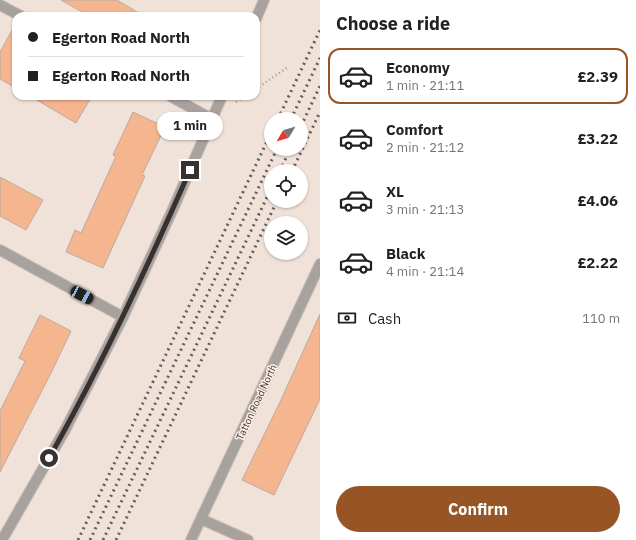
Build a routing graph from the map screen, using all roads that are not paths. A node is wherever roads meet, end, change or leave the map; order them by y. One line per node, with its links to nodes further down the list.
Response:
1 (264, 0): 4 (street)
2 (0, 5): 3 (street)
3 (13, 12)
4 (259, 12)
5 (177, 100): 7 (street)
6 (220, 100): 7 (street)
7 (212, 119): 10 (street)
8 (0, 250): 10 (street)
9 (320, 264): 11 (street, Tatton Road North)
10 (123, 317): 12 (street)
11 (201, 519): 13 (street, Tatton Road North); 14 (street)
12 (2, 540)
13 (191, 540)
14 (248, 540)

